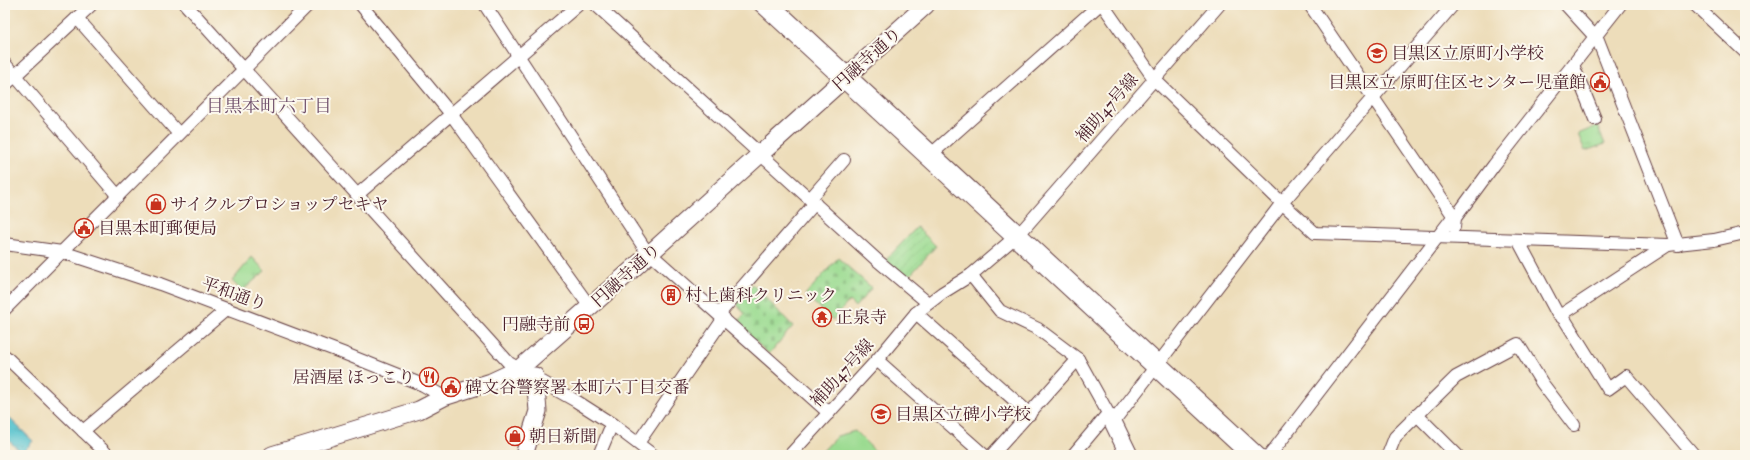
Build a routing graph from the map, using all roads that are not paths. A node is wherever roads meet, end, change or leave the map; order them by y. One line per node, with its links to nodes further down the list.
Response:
1 (91, 5): 19 (street)
2 (186, 5): 25 (street)
3 (308, 5): 25 (street)
4 (362, 5): 31 (street)
5 (485, 5): 22 (street)
6 (578, 5): 22 (street)
7 (596, 5): 34 (street)
8 (760, 5): 27 (street)
9 (774, 5): 27 (street)
10 (926, 5): 27 (street, 円融寺通り)
11 (1099, 5): 35 (street)
12 (1103, 5): 28 (street)
13 (1219, 5): 28 (street, 補助47号線)
14 (1310, 5): 30 (street)
15 (1453, 5): 30 (street)
16 (1566, 5): 20 (street)
17 (1620, 5): 20 (street)
18 (1695, 5): 21 (street)
19 (77, 18): 26 (street); 33 (street)
20 (1595, 37): 24 (street); 48 (street)
21 (1745, 52)
22 (518, 56): 31 (street); 50 (street)
23 (5, 64): 26 (street)
24 (1573, 65): 32 (street); 41 (street)
25 (244, 70): 33 (street); 38 (street)
26 (16, 75): 29 (street); 37 (street)
27 (846, 78): 34 (street, 円融寺通り); 35 (street)
28 (1155, 80): 40 (street); 43 (street, 補助47号線)
29 (5, 86)
30 (1373, 97): 40 (street); 41 (street)
31 (451, 114): 38 (street); 53 (street)
32 (1595, 119)
33 (178, 134): 37 (street)
34 (760, 154): 39 (street); 50 (street, 円融寺通り)
35 (930, 156): 43 (street)
36 (844, 160): 39 (street)
37 (118, 196): 49 (street)
38 (357, 196): 63 (street)
39 (812, 201): 52 (street); 58 (street)
40 (1282, 203): 44 (street); 62 (street)
41 (1454, 218): 44 (street); 45 (street)
42 (1745, 234): 48 (street)
43 (1016, 236): 51 (street, 補助47号線); 62 (street)
44 (1438, 237): 45 (street); 86 (street)
45 (1454, 237): 46 (street)
46 (1518, 240): 48 (street); 57 (street)
47 (5, 244): 49 (street, 平和通り)
48 (1673, 245): 57 (street)
49 (62, 252): 54 (street); 55 (street, 平和通り)
50 (649, 254): 53 (street, 円融寺通り); 58 (street)
51 (971, 275): 52 (street, 補助47号線); 60 (street)
52 (928, 304): 56 (street, 補助47号線)
53 (590, 307): 63 (street, 円融寺通り)
54 (5, 309)
55 (227, 309): 65 (street, 平和通り); 72 (street)
56 (916, 313): 61 (street, 補助47号線); 67 (street)
57 (1560, 315): 89 (street)
58 (722, 316): 66 (street); 73 (street)
59 (5, 356): 72 (street)
60 (1078, 358): 67 (street); 69 (street)
61 (877, 360): 66 (street, 補助47号線); 80 (street)
62 (1156, 366): 69 (street); 84 (street); 85 (street)
63 (519, 369): 64 (street); 65 (street, 円融寺通り)
64 (535, 376): 70 (street); 76 (street)
65 (444, 397): 75 (street, 円融寺通り)
66 (829, 413): 79 (street, 補助47号線)
67 (1030, 414): 81 (street)
68 (1417, 415): 71 (street); 87 (street); 88 (street)
69 (1111, 418): 82 (street); 83 (street)
70 (612, 424): 73 (street); 77 (street)
71 (1574, 425)
72 (83, 431): 74 (street)
73 (638, 443): 78 (street)
74 (108, 455)
75 (272, 455)
76 (525, 455)
77 (599, 455)
78 (653, 455)
79 (790, 455)
80 (984, 455)
81 (992, 455)
82 (1073, 455)
83 (1129, 455)
84 (1247, 455)
85 (1260, 455)
86 (1270, 455)
87 (1388, 455)
88 (1457, 455)
89 (1694, 455)

